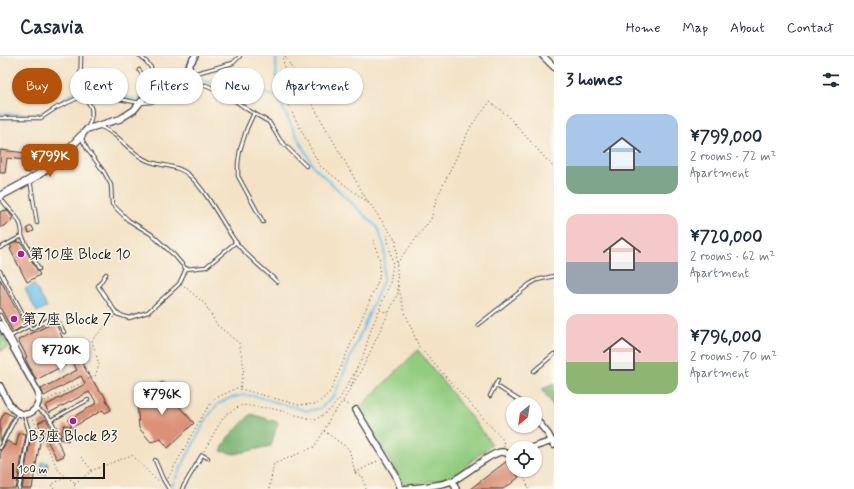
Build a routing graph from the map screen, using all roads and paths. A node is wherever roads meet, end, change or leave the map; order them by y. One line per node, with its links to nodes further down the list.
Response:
1 (81, 56): 7 (lane)
2 (140, 56): 8 (lane)
3 (195, 56): 9 (street)
4 (240, 56): 11 (lane)
5 (284, 56): 25 (path); 25 (path)
6 (543, 56): 10 (street)
7 (81, 68)
8 (151, 68)
9 (187, 68)
10 (554, 68)
11 (203, 71)
12 (203, 85): 16 (lane)
13 (70, 102): 17 (lane)
14 (89, 104): 19 (lane)
15 (140, 104): 18 (street)
16 (254, 113): 21 (lane); 26 (lane)
17 (0, 118)
18 (99, 126): 19 (street); 31 (lane)
19 (87, 130): 20 (street)
20 (81, 136): 23 (street); 35 (lane)
21 (306, 166)
22 (554, 168): 33 (path)
23 (30, 180): 24 (street); 27 (lane)
24 (0, 196): 29 (lane)
25 (370, 204): 33 (path)
26 (264, 222)
27 (37, 223)
28 (387, 235): 42 (path)
29 (22, 236): 32 (lane); 34 (lane)
30 (375, 240): 58 (path)
31 (236, 242): 35 (lane); 39 (lane)
32 (0, 248)
33 (397, 263): 40 (path)
34 (39, 269)
35 (186, 269): 41 (lane)
36 (0, 271): 48 (lane)
37 (106, 274): 44 (lane)
38 (554, 276): 47 (lane)
39 (277, 282)
40 (398, 283): 43 (path); 77 (path)
41 (179, 284): 44 (lane); 58 (path)
42 (380, 309): 43 (path); 53 (path)
43 (388, 313): 59 (path)
44 (117, 314): 64 (path)
45 (0, 315): 50 (lane)
46 (0, 324): 52 (street)
47 (478, 325)
48 (29, 326): 49 (lane); 50 (lane)
49 (64, 332)
50 (11, 336): 52 (lane)
51 (554, 354): 54 (lane)
52 (19, 359): 64 (street)
53 (357, 367): 59 (path); 78 (path)
54 (534, 371)
55 (498, 380): 56 (lane)
56 (495, 385): 60 (lane); 61 (lane)
57 (0, 386): 67 (street)
58 (240, 389): 68 (path)
59 (350, 389): 63 (path)
60 (490, 396)
61 (514, 397)
62 (88, 400): 70 (lane)
63 (343, 401): 66 (path); 72 (path)
64 (39, 402): 65 (street)
65 (36, 408): 67 (street); 70 (lane)
66 (356, 410): 80 (street)
67 (24, 413): 76 (lane); 85 (path); 91 (lane)
68 (201, 418): 69 (path); 90 (path)
69 (204, 419)
70 (51, 420): 73 (lane)
71 (542, 427): 74 (street)
72 (324, 431): 84 (path); 96 (path)
73 (59, 435)
74 (553, 443): 75 (street)
75 (542, 446)
76 (0, 448)
77 (504, 452): 88 (street)
78 (202, 455): 81 (lane); 95 (lane)
79 (81, 457): 83 (path)
80 (384, 457): 84 (path); 98 (street)
81 (208, 458)
82 (155, 460): 87 (lane)
83 (93, 470): 87 (path); 89 (path)
84 (355, 473): 97 (path)
85 (66, 477): 89 (path); 92 (path)
86 (524, 477): 100 (path)
87 (163, 479): 90 (lane, bridge)
88 (453, 481): 98 (street); 99 (street)
89 (75, 483): 93 (path)
90 (165, 483): 94 (lane, bridge)
91 (19, 489)
92 (54, 489)
93 (74, 489)
94 (169, 489)
95 (182, 489)
96 (269, 489)
97 (366, 489)
98 (402, 489)
99 (456, 489)
100 (529, 489)

